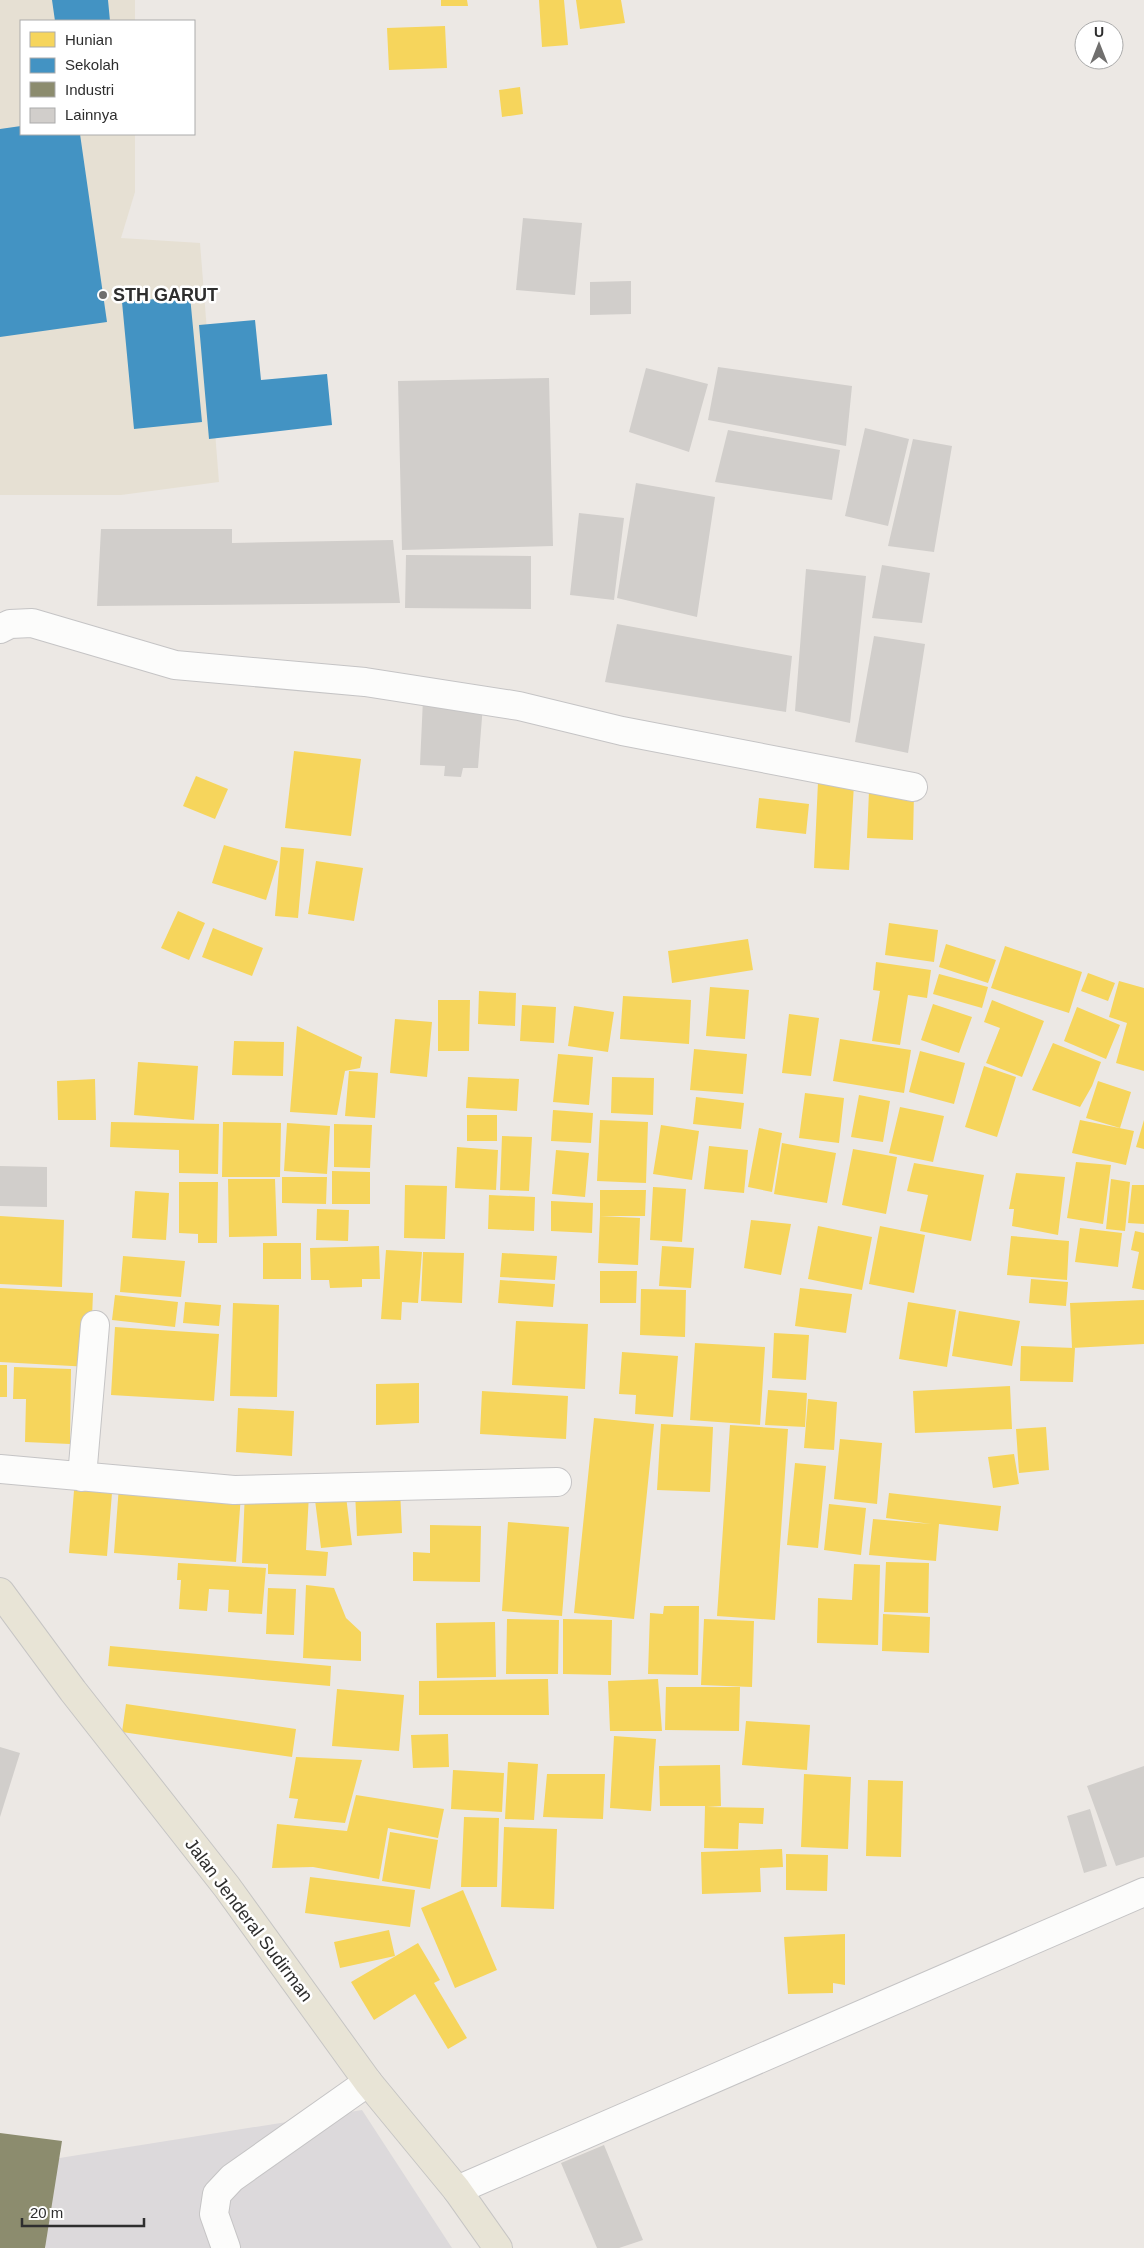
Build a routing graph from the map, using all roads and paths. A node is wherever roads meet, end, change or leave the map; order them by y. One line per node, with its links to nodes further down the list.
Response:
1 (1, 624): 2 (street)
2 (913, 787)
3 (95, 1325): 5 (street)
4 (0, 1469): 5 (street)
5 (82, 1477): 6 (street)
6 (557, 1482)
7 (0, 1592): 9 (main road, Jalan Jenderal Sudirman)
8 (1144, 1892): 10 (street)
9 (368, 2082): 10 (main road, Jalan Jenderal Sudirman); 11 (street)
10 (457, 2190): 12 (main road, Jalan Jenderal Sudirman)
11 (226, 2248)
12 (498, 2248)

